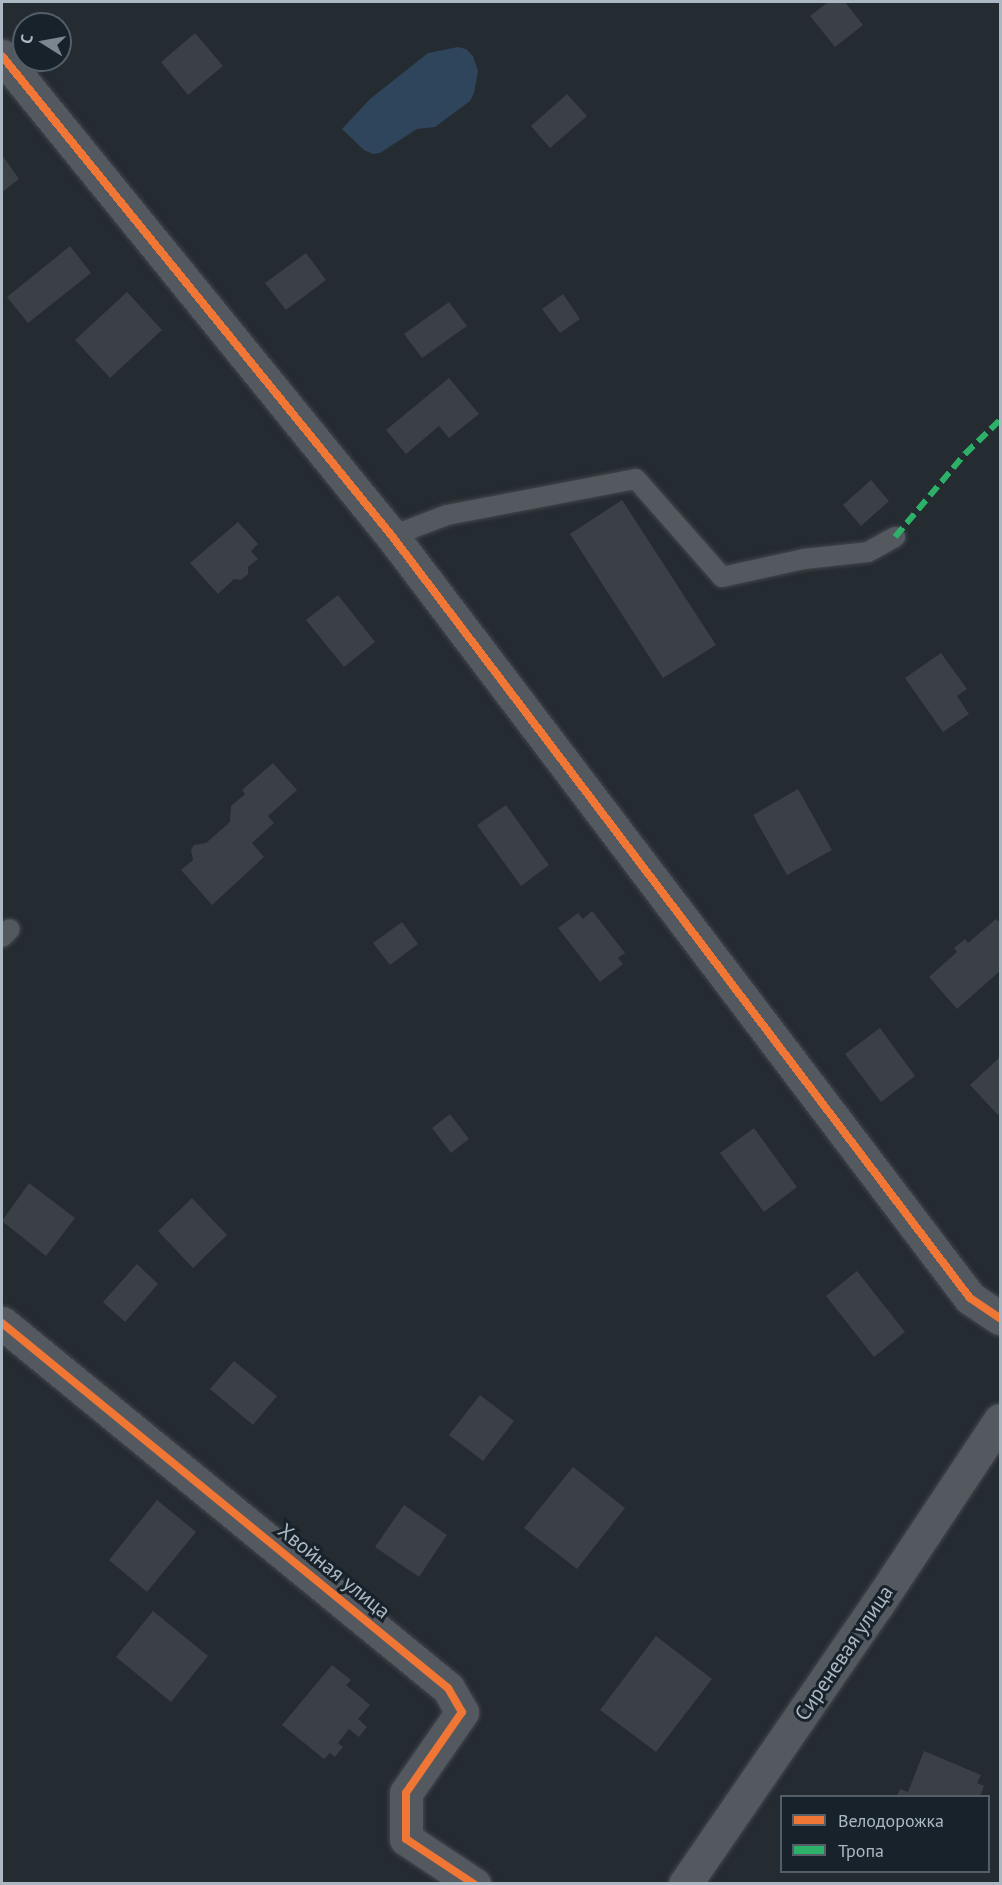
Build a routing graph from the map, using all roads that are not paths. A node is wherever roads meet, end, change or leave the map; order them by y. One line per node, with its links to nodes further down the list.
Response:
1 (2, 56): 2 (street)
2 (392, 536): 3 (lane); 4 (street)
3 (895, 537)
4 (1000, 1318)
5 (2, 1323): 7 (street, Хвойная улица)
6 (1000, 1420): 8 (street, Сиреневая улица)
7 (474, 1884)
8 (685, 1884)

